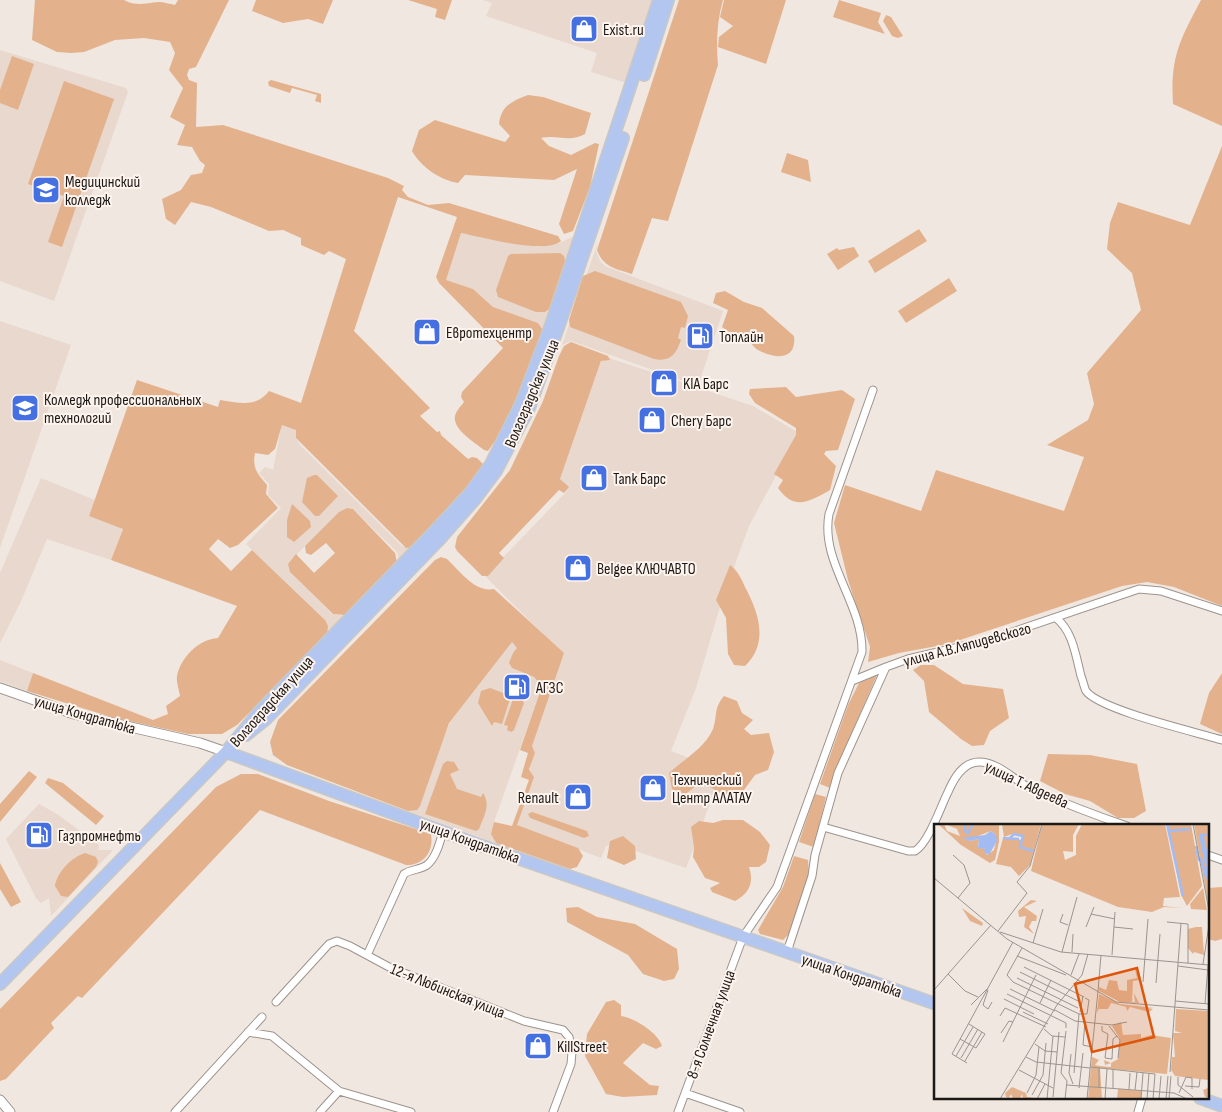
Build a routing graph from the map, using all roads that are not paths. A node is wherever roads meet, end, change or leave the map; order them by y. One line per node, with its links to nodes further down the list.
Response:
1 (660, 0): 10 (main road, Волгоградская улица)
2 (668, 0): 10 (main road, Волгоградская улица)
3 (872, 390): 7 (street, 8-я Солнечная улица)
4 (1222, 611): 5 (street, улица А.В.Ляпидевского)
5 (1056, 618): 6 (street, улица А.В.Ляпидевского); 9 (street)
6 (886, 667): 7 (street); 12 (street, улица А.В.Ляпидевского)
7 (852, 681): 16 (street, 8-я Солнечная улица)
8 (0, 688): 10 (street, улица Кондратюка)
9 (1222, 740)
10 (226, 752): 13 (main road, улица Кондратюка); 19 (main road, Волгоградская улица)
11 (1122, 824): 12 (street, улица Т. Авдеева)
12 (823, 827): 17 (street, улица А.В.Ляпидевского)
13 (444, 831): 16 (main road, улица Кондратюка); 18 (street)
14 (1210, 855): 15 (street)
15 (1222, 860)
16 (743, 937): 17 (main road, улица Кондратюка); 25 (street, 8-я Солнечная улица)
17 (787, 952): 21 (main road, улица Кондратюка)
18 (368, 953): 20 (street, 12-я Любинская улица); 33 (street, 12-я Любинская улица)
19 (0, 984)
20 (276, 1002)
21 (934, 1003)
22 (262, 1017): 23 (street)
23 (248, 1032): 24 (street); 30 (street)
24 (339, 1091): 31 (street); 32 (street)
25 (685, 1093): 34 (street, 8-я Солнечная улица); 35 (street)
26 (0, 1100): 29 (street)
27 (1206, 1100): 28 (main road)
28 (1222, 1106)
29 (10, 1112)
30 (175, 1112)
31 (320, 1112)
32 (411, 1112)
33 (553, 1112)
34 (678, 1112)
35 (740, 1112)

